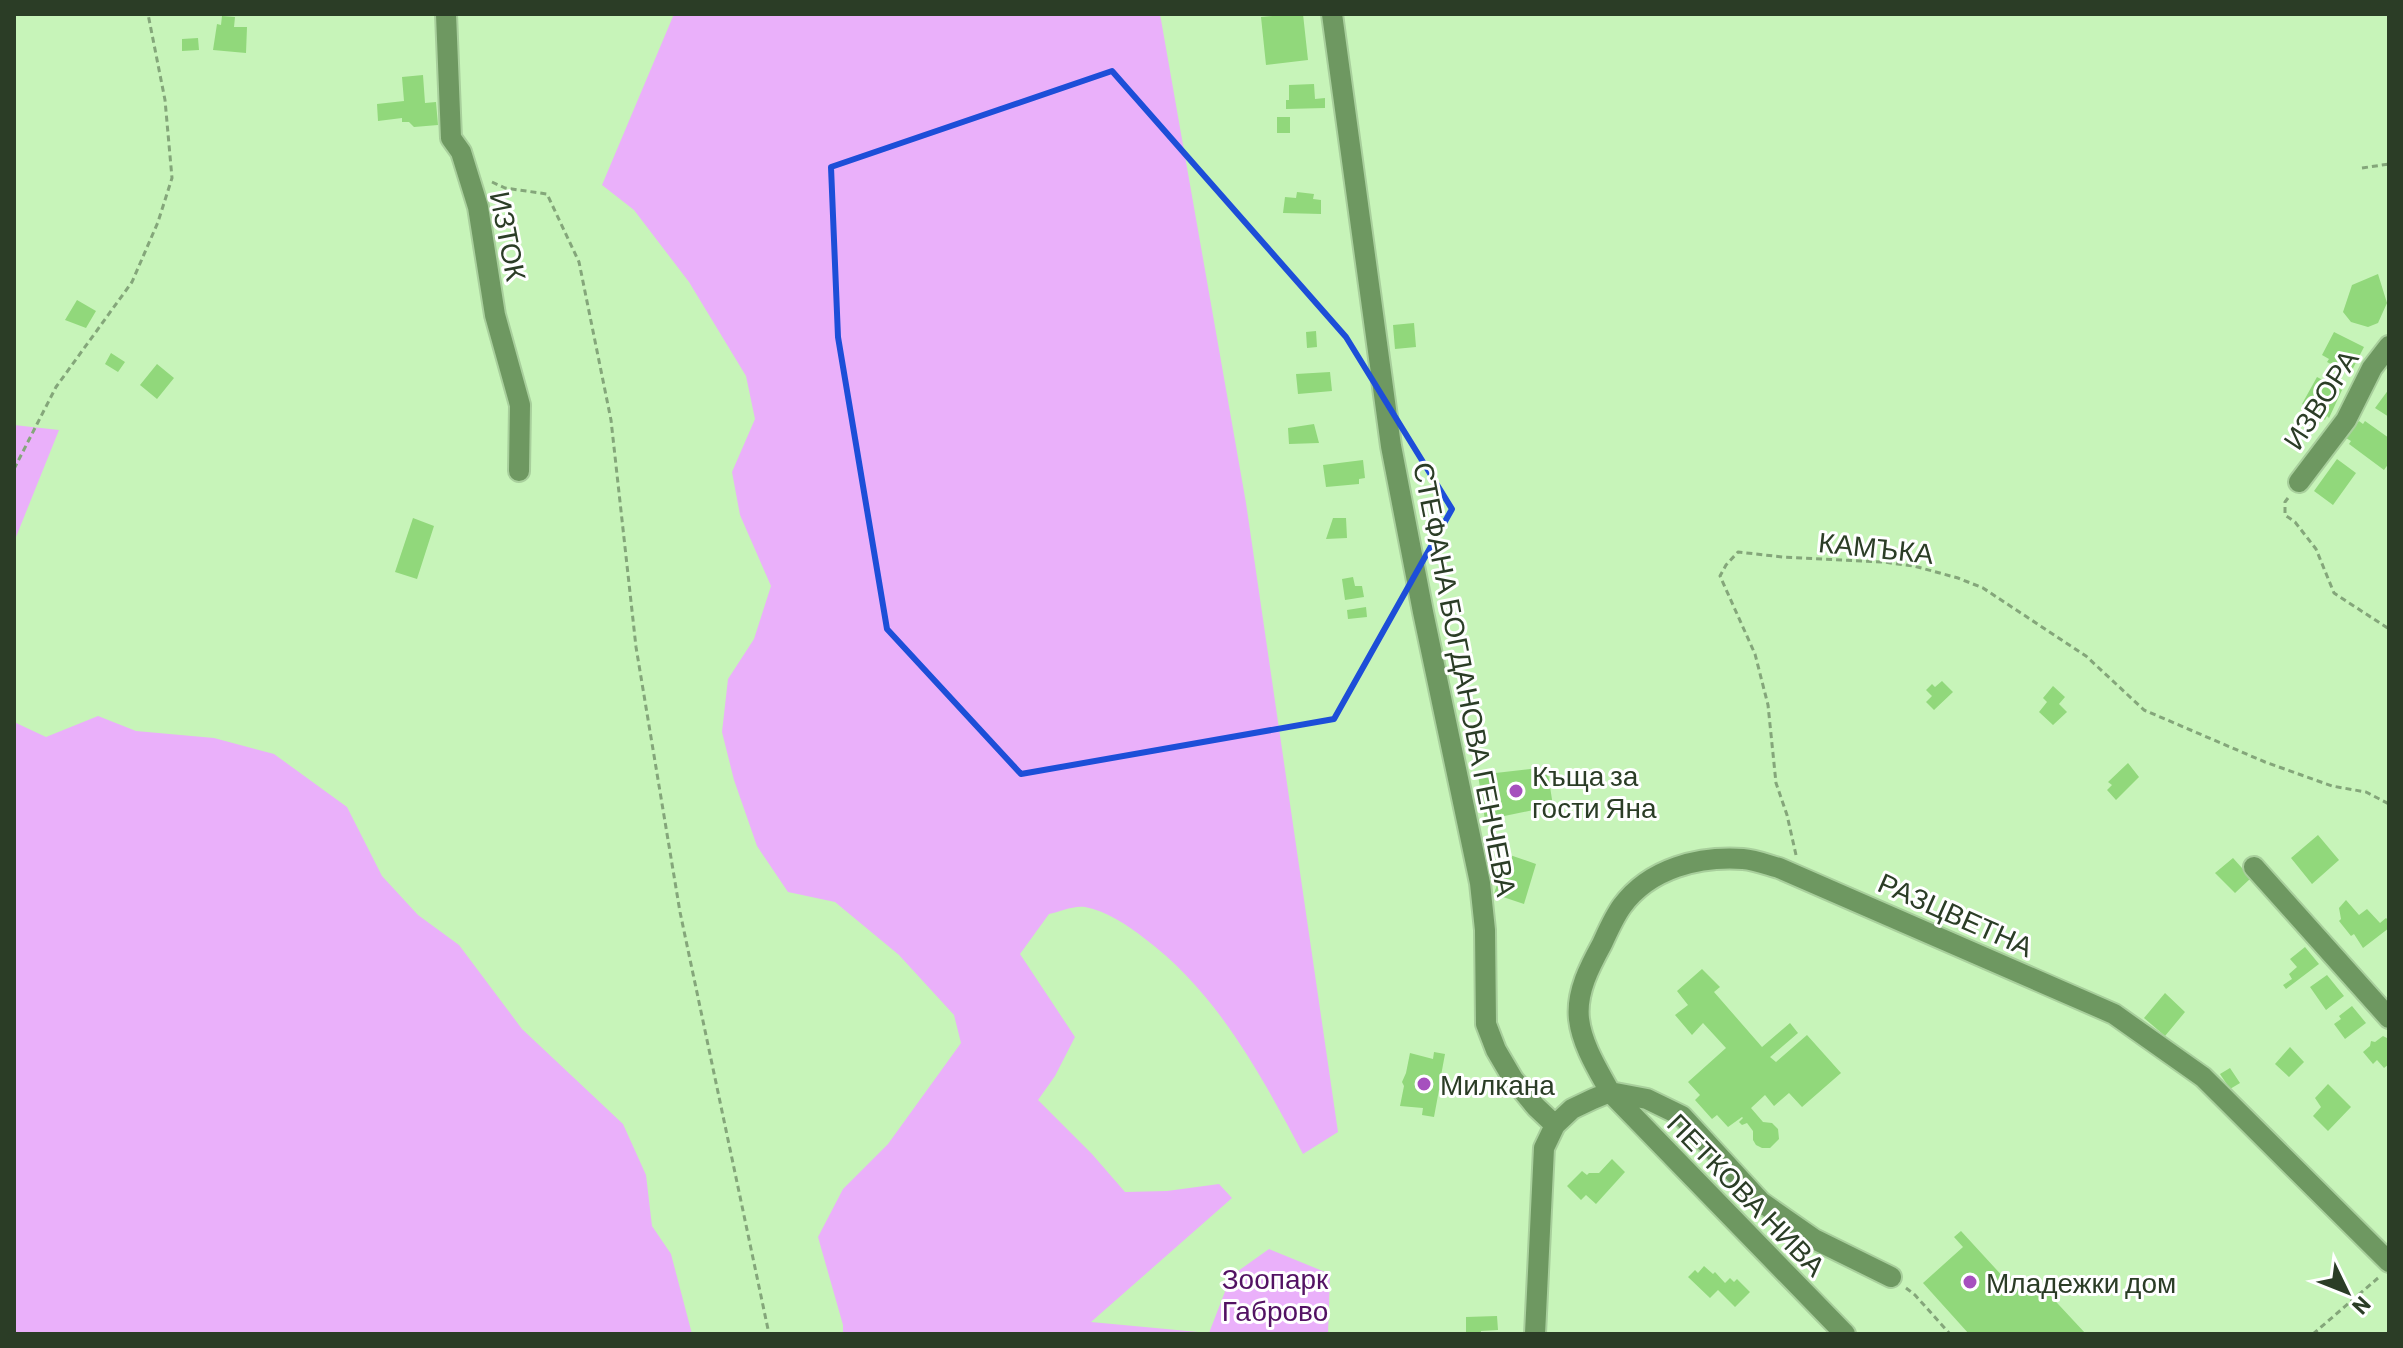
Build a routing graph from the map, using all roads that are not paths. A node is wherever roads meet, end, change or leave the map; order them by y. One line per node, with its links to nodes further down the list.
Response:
1 (446, 14): 4 (street, ИЗТОК)
2 (1332, 14): 9 (street, СТЕФАНА БОГДАНОВА ГЕНЧЕВА)
3 (2389, 346): 5 (street, ИЗВОРА)
4 (519, 471)
5 (2299, 482)
6 (2254, 867): 7 (street)
7 (2389, 1018)
8 (1610, 1092): 9 (street); 10 (street, РАЗЦВЕТНА); 11 (street); 13 (street, ПЕТКОВА НИВА)
9 (1555, 1125): 12 (street)
10 (2389, 1262)
11 (1891, 1277)
12 (1535, 1334)
13 (1845, 1334)

